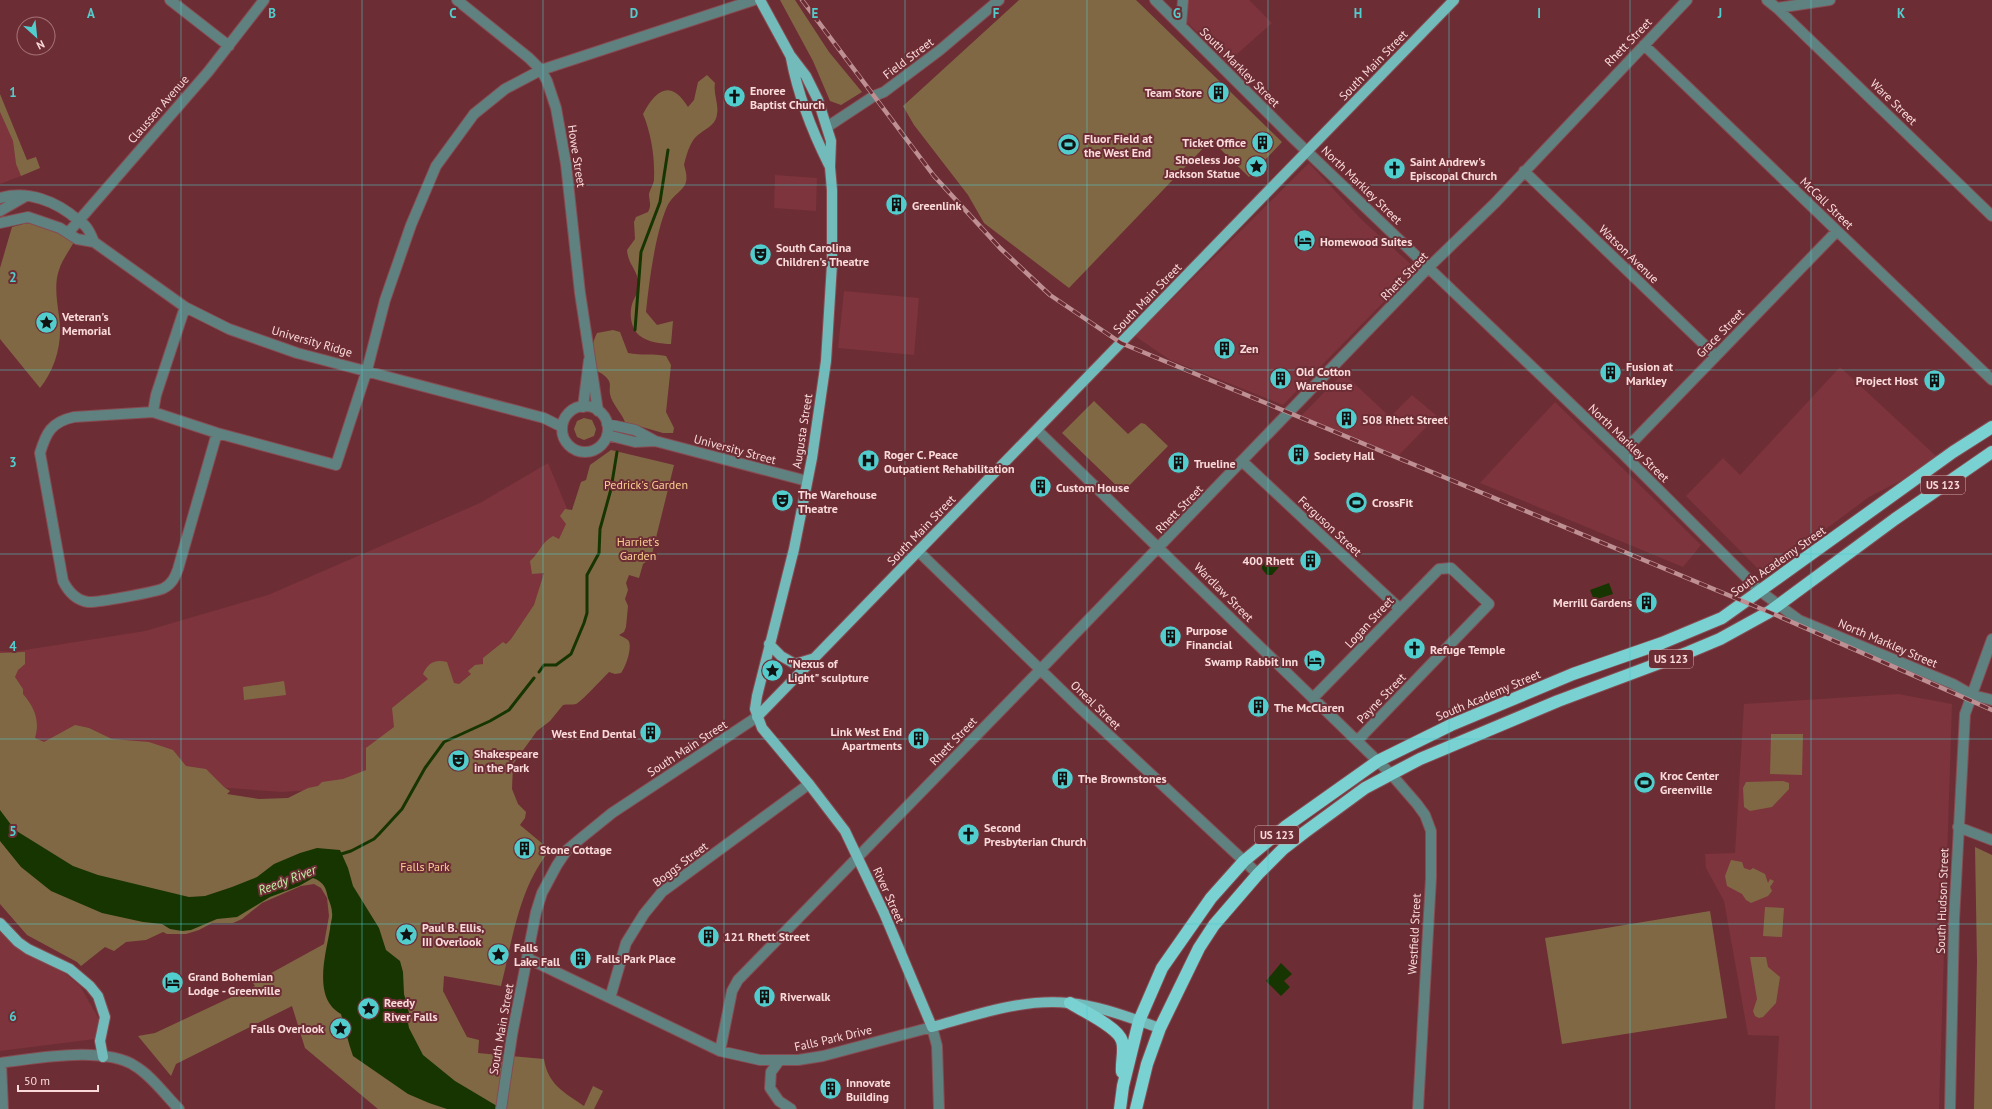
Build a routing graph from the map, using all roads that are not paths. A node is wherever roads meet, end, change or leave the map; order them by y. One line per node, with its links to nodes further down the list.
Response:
1 (170, 0): 16 (street)
2 (264, 0): 16 (street, Claussen Avenue)
3 (457, 0): 18 (street, Howe Street)
4 (754, 0): 18 (street)
5 (760, 0): 17 (main road, Augusta Street)
6 (999, 0): 19 (street, Field Street)
7 (1155, 0): 14 (street, South Markley Street)
8 (1183, 0): 14 (street)
9 (1454, 0): 20 (main road, South Main Street)
10 (1687, 0): 15 (street, Rhett Street)
11 (1767, 0): 13 (street, Ware Street)
12 (1830, 0): 13 (street)
13 (1777, 8): 26 (street, Ware Street)
14 (1181, 26): 20 (street, South Markley Street)
15 (1644, 45): 22 (street, Rhett Street); 29 (street, McCall Street)
16 (229, 46): 27 (street, Claussen Avenue)
17 (790, 55): 19 (main road, Augusta Street); 21 (main road, Augusta Street)
18 (541, 70): 35 (street, Howe Street); 36 (street)
19 (827, 127): 21 (main road, Augusta Street)
20 (1308, 152): 32 (street, North Markley Street); 46 (main road, South Main Street)
21 (830, 167): 53 (main road, Augusta Street)
22 (1524, 171): 32 (street, Rhett Street); 34 (street, Watson Avenue)
23 (26, 196): 24 (street, University Ridge); 25 (street); 27 (street, University Ridge)
24 (0, 198)
25 (0, 211)
26 (1992, 216)
27 (79, 221): 30 (street, Claussen Avenue); 31 (street, University Ridge)
28 (0, 223): 30 (street, University Ridge)
29 (1837, 231): 34 (street, Grace Street); 37 (street, McCall Street)
30 (68, 233): 31 (street, University Ridge)
31 (94, 242): 33 (street, University Ridge)
32 (1429, 267): 51 (street, North Markley Street); 52 (street, Rhett Street)
33 (185, 307): 36 (street, University Ridge); 40 (street)
34 (1716, 356): 51 (street, Grace Street)
35 (589, 358): 38 (street, Howe Street); 39 (street, Howe Street)
36 (367, 370): 42 (street, University Ridge); 47 (street)
37 (1992, 380)
38 (583, 407): 39 (street); 41 (street)
39 (598, 411): 43 (street)
40 (153, 412): 47 (street); 47 (street)
41 (570, 412): 42 (street, University Ridge); 45 (street)
42 (544, 418): 45 (street, University Ridge)
43 (607, 424): 48 (street); 49 (street, University Street)
44 (1992, 427): 56 (highway, South Academy Street / US 123)
45 (562, 428): 48 (street)
46 (1037, 430): 54 (street, Wardlaw Street); 55 (main road, South Main Street)
47 (216, 434)
48 (606, 435): 49 (street, University Street)
49 (655, 441): 53 (street, University Street)
50 (1992, 452): 58 (highway, US 123)
51 (1622, 453): 56 (street, North Markley Street)
52 (1243, 462): 54 (street, Rhett Street); 59 (street, Ferguson Street)
53 (807, 481): 61 (main road, Augusta Street)
54 (1159, 547): 63 (street, Rhett Street); 65 (street, Wardlaw Street)
55 (918, 552): 62 (main road, South Main Street); 63 (street, Oneal Street)
56 (1760, 591): 58 (street, North Markley Street); 69 (highway, South Academy Street / US 123)
57 (1489, 604): 59 (street, Logan Street); 68 (street, Payne Street)
58 (1779, 604): 64 (street, North Markley Street); 70 (highway, US 123)
59 (1399, 608): 65 (street, Logan Street)
60 (1992, 639): 64 (street, South Hudson Street)
61 (769, 644): 62 (main road); 67 (main road, Augusta Street)
62 (817, 657): 67 (main road, South Main Street)
63 (1041, 669): 74 (street, Rhett Street); 75 (street, Oneal Street)
64 (1972, 695): 66 (street, North Markley Street); 72 (street, South Hudson Street)
65 (1313, 698): 68 (street, Wardlaw Street)
66 (1992, 700)
67 (757, 717): 71 (main road, River Street); 78 (street, South Main Street)
68 (1357, 741): 69 (street, Wardlaw Street)
69 (1378, 761): 70 (street, Wardlaw Street); 75 (highway, South Academy Street / US 123)
70 (1391, 774): 76 (highway, US 123); 96 (street, Westfield Street)
71 (809, 784): 74 (main road, River Street); 79 (street, Boggs Street)
72 (1958, 827): 73 (street); 97 (street, South Hudson Street)
73 (1992, 840)
74 (858, 856): 82 (main road, River Street); 84 (street, Rhett Street)
75 (1244, 861): 76 (street, Oneal Street); 81 (highway, South Academy Street / US 123)
76 (1258, 874): 83 (highway, US 123)
77 (0, 923): 85 (main road)
78 (527, 958): 79 (street, Falls Park Drive); 91 (street, South Main Street)
79 (610, 998): 84 (street, Falls Park Drive)
80 (1070, 1003): 81 (main road, Falls Park Drive); 82 (main road, Falls Park Drive); 88 (highway)
81 (1139, 1021): 83 (main road, Falls Park Drive); 88 (highway, South Academy Street / US 123)
82 (932, 1026): 86 (street, Falls Park Drive); 93 (street, River Street)
83 (1160, 1028): 95 (highway, US 123)
84 (720, 1051): 86 (street, Falls Park Drive)
85 (102, 1057): 87 (street); 90 (street)
86 (778, 1061): 92 (street)
87 (1, 1063): 89 (street)
88 (1123, 1086): 94 (highway, South Academy Street / US 123)
89 (3, 1109)
90 (179, 1109)
91 (501, 1109)
92 (791, 1109)
93 (939, 1109)
94 (1120, 1109)
95 (1136, 1109)
96 (1418, 1109)
97 (1950, 1109)

